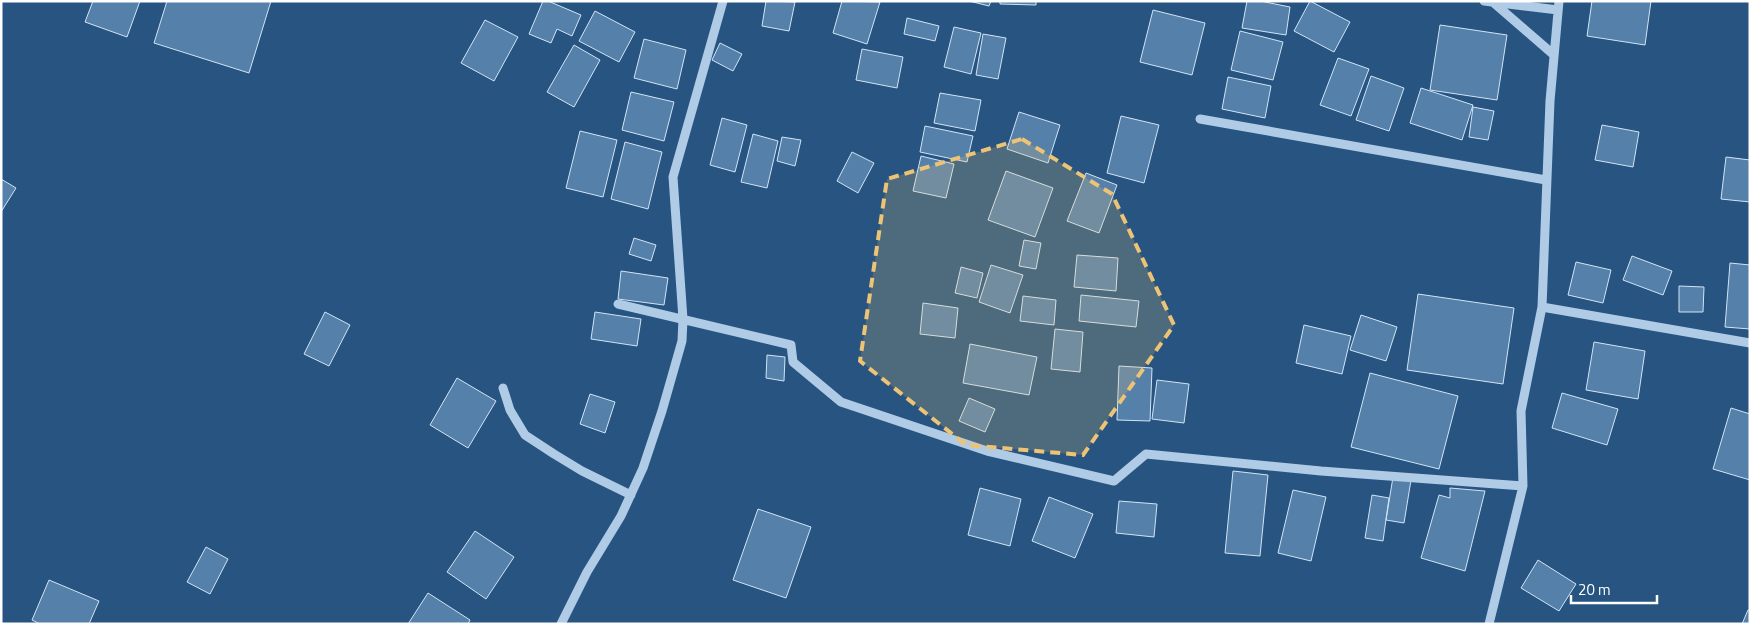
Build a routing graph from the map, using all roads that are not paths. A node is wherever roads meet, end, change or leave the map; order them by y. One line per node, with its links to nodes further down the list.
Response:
1 (723, 1): 10 (street)
2 (1484, 1): 3 (street)
3 (1494, 3): 4 (street); 5 (street)
4 (1559, 6): 5 (street)
5 (1554, 55): 7 (street)
6 (1200, 119): 7 (street)
7 (1546, 180): 9 (street)
8 (618, 304): 10 (street)
9 (1542, 307): 11 (street); 13 (street)
10 (683, 319): 13 (street); 14 (street)
11 (1750, 343)
12 (503, 388): 14 (street)
13 (1523, 486): 16 (street)
14 (631, 495): 15 (street)
15 (560, 624)
16 (1489, 624)

